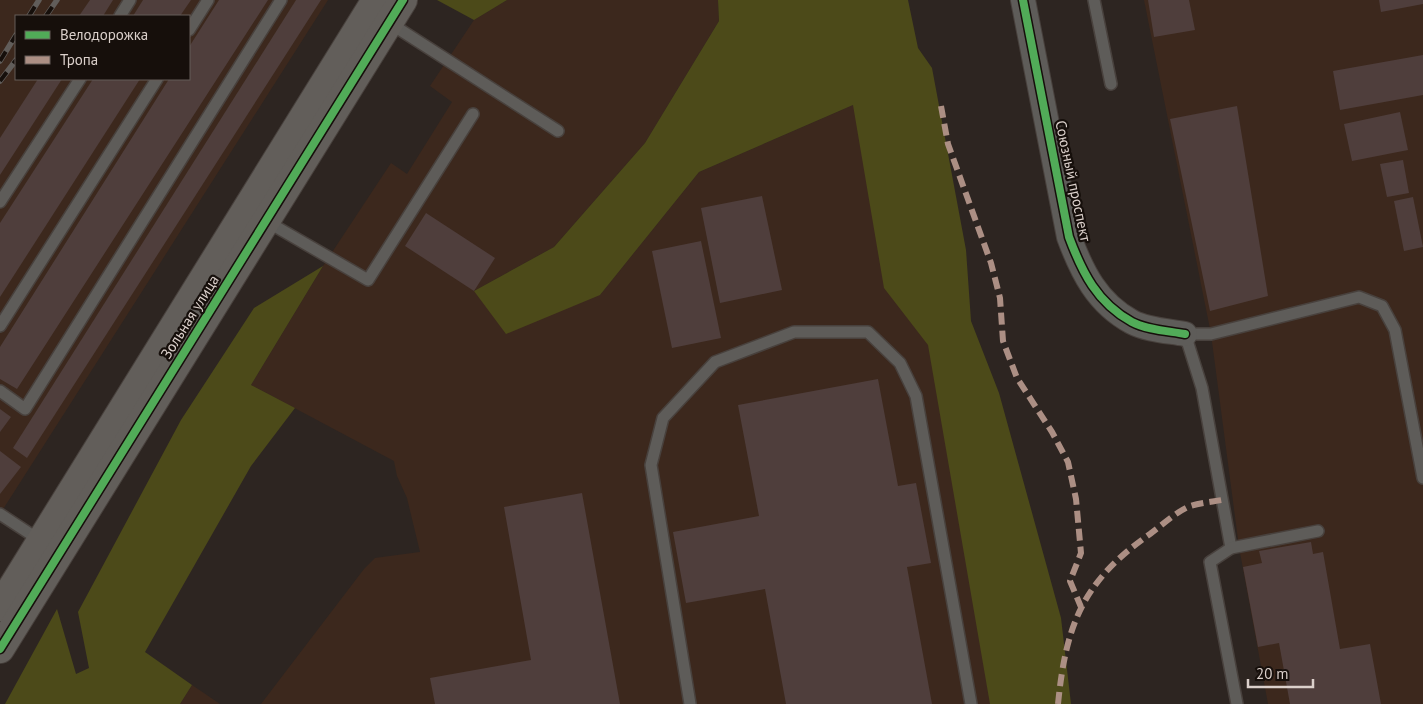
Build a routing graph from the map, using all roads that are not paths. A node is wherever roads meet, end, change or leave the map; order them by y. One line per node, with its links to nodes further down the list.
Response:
1 (130, 0): 8 (lane)
2 (208, 0): 9 (lane)
3 (281, 0): 19 (lane)
4 (404, 0): 7 (street, Зольная улица)
5 (1023, 0): 18 (street, Союзный проспект)
6 (1094, 0): 12 (lane)
7 (378, 11): 14 (lane); 16 (street, Зольная улица); 23 (street, Зольная улица)
8 (121, 15)
9 (190, 28)
10 (79, 80): 15 (lane)
11 (156, 80): 17 (lane)
12 (1111, 84)
13 (473, 114): 16 (lane)
14 (558, 131)
15 (0, 202)
16 (266, 221): 23 (street, Зольная улица)
17 (0, 326)
18 (1186, 334): 20 (lane); 24 (lane)
19 (0, 391)
20 (1423, 478)
21 (0, 514): 23 (lane)
22 (1318, 531): 24 (lane)
23 (51, 546): 25 (street, Зольная улица); 26 (street, Зольная улица)
24 (1231, 548): 29 (lane)
25 (0, 607)
26 (0, 649)
27 (690, 704): 28 (lane)
28 (972, 704)
29 (1237, 704)

